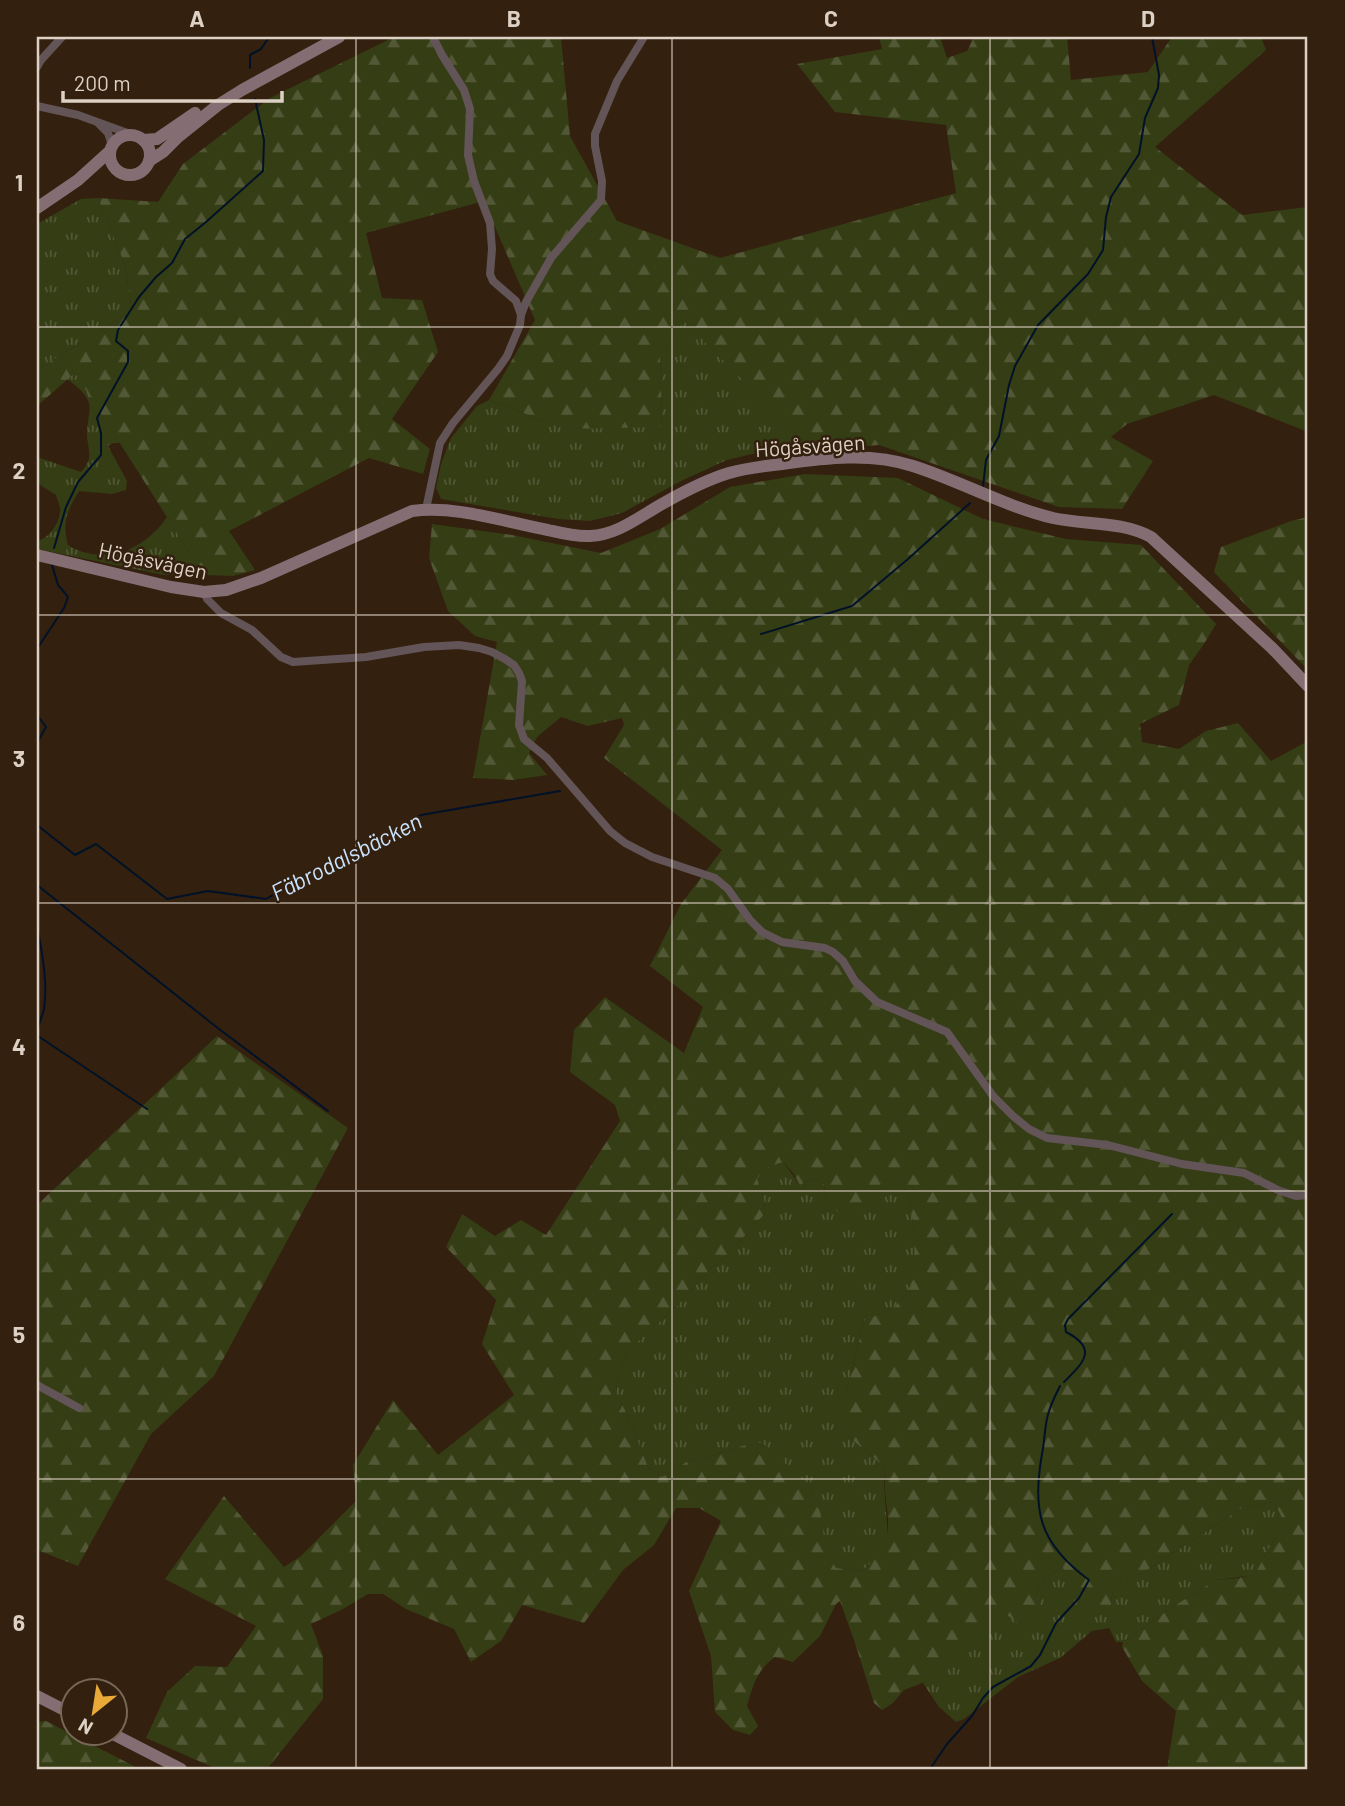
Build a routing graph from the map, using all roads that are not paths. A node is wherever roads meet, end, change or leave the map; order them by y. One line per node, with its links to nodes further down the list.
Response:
1 (62, 37): 5 (street)
2 (339, 37): 6 (street)
3 (433, 37): 14 (street)
4 (644, 37): 14 (street)
5 (37, 67)
6 (218, 105): 9 (street); 11 (street)
7 (37, 106): 8 (street)
8 (91, 119): 9 (street); 10 (street)
9 (138, 137): 10 (street); 11 (street)
10 (111, 148): 12 (street); 13 (street)
11 (149, 161): 12 (street)
12 (117, 170): 13 (street)
13 (37, 210)
14 (521, 315): 15 (street)
15 (426, 509): 17 (street, Högåsvägen); 18 (street, Högåsvägen)
16 (37, 555): 17 (street, Högåsvägen)
17 (204, 592): 19 (street)
18 (1308, 685)
19 (1308, 1195)
20 (37, 1385): 21 (street)
21 (79, 1408)
22 (37, 1696): 23 (street)
23 (60, 1707)
24 (130, 1743): 25 (street)
25 (181, 1769)

